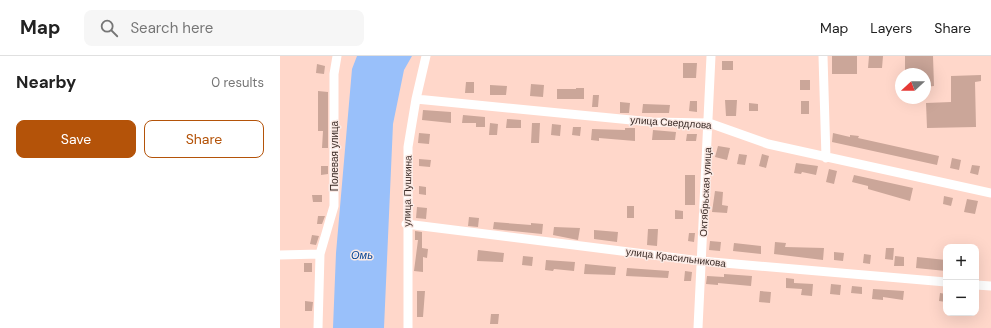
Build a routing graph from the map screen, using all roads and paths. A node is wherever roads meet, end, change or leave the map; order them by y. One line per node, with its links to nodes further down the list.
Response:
1 (337, 56): 10 (street, Полевая улица)
2 (426, 56): 5 (street, улица Пушкина)
3 (711, 56): 6 (street, Октябрьская улица)
4 (823, 56): 7 (street)
5 (416, 100): 6 (street, улица Свердлова); 9 (street, улица Пушкина)
6 (709, 123): 7 (street, улица Свердлова); 12 (street, Октябрьская улица)
7 (826, 158): 8 (street, улица Свердлова)
8 (991, 193)
9 (406, 224): 12 (street, улица Красильникова); 17 (street, улица Пушкина)
10 (320, 254): 11 (street); 16 (street, Полевая улица)
11 (280, 255)
12 (701, 261): 13 (street, улица Красильникова); 18 (street, Октябрьская улица)
13 (943, 282)
14 (979, 284): 15 (street)
15 (991, 286)
16 (318, 328)
17 (408, 328)
18 (698, 328)

